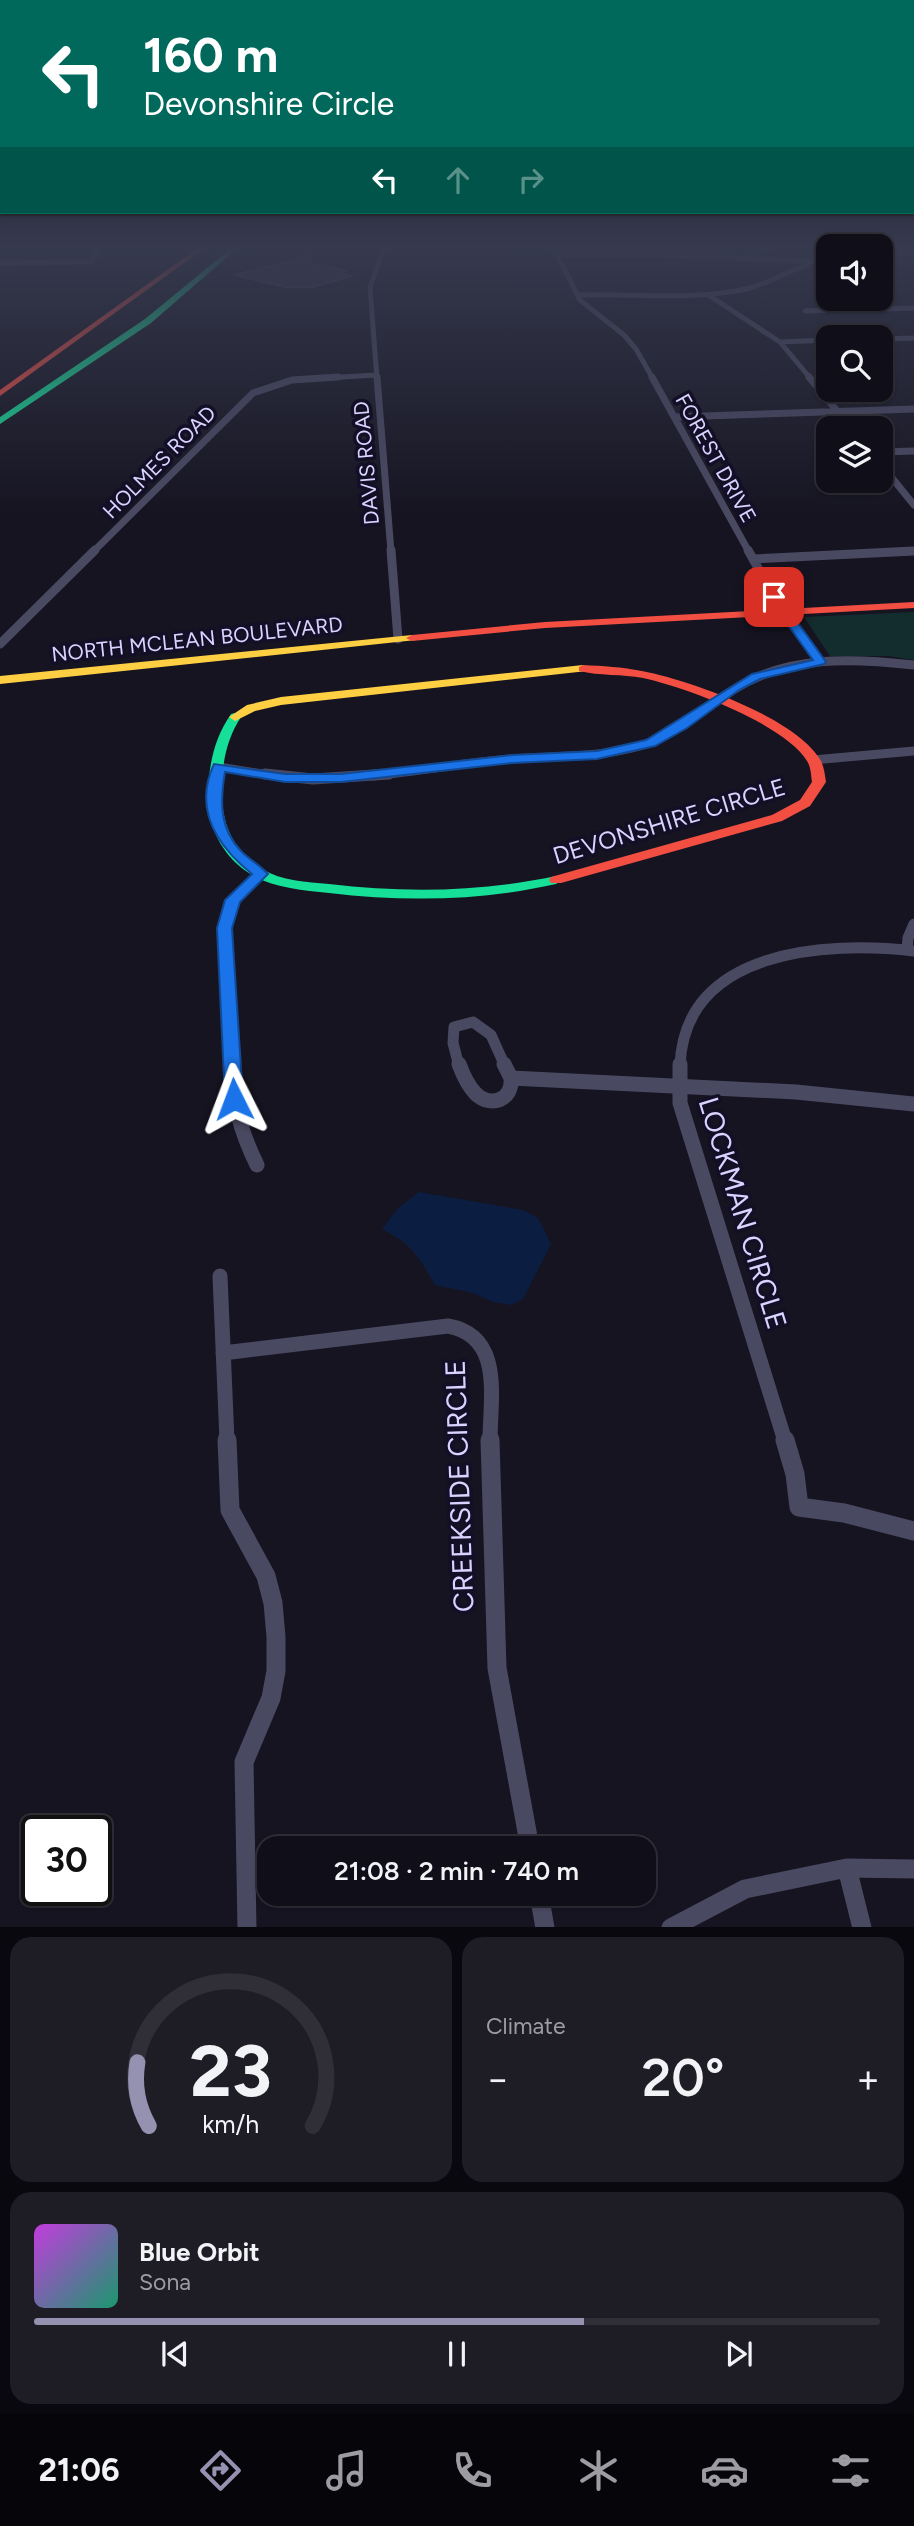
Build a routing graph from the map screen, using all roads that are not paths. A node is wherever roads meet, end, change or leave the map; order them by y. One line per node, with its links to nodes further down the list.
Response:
1 (56, 335): 13 (main road)
2 (82, 335): 14 (main road)
3 (106, 335): 17 (main road)
4 (127, 335): 20 (main road)
5 (373, 335): 12 (street, DAVIS ROAD)
6 (622, 335): 19 (street, FOREST DRIVE)
7 (769, 335): 11 (street)
8 (914, 338): 9 (street)
9 (893, 339)
10 (816, 340): 11 (street)
11 (780, 342): 16 (street)
12 (376, 375): 29 (street, DAVIS ROAD); 30 (street, HOLMES ROAD)
13 (0, 381)
14 (0, 394)
15 (914, 409): 16 (street)
16 (838, 412): 18 (street); 19 (street)
17 (0, 414)
18 (841, 416)
19 (675, 417): 26 (street, FOREST DRIVE)
20 (0, 421)
21 (914, 451): 22 (street)
22 (893, 452)
23 (893, 478): 24 (street)
24 (912, 500)
25 (914, 551): 26 (street)
26 (753, 559): 28 (street, FOREST DRIVE)
27 (914, 604): 28 (main road)
28 (785, 611): 29 (main road, NORTH MCLEAN BOULEVARD); 31 (street, FOREST DRIVE)
29 (398, 639): 33 (main road, NORTH MCLEAN BOULEVARD)
30 (0, 644)
31 (820, 662): 32 (street); 34 (street)
32 (914, 665)
33 (0, 680)
34 (719, 699): 36 (main road, DEVONSHIRE CIRCLE); 37 (street); 37 (main road, DEVONSHIRE CIRCLE)
35 (914, 751): 36 (street)
36 (813, 760): 38 (main road, DEVONSHIRE CIRCLE)
37 (219, 767): 38 (main road, DEVONSHIRE CIRCLE)
38 (260, 874): 44 (street)
39 (914, 924): 40 (street)
40 (911, 951): 42 (street, LOCKMAN CIRCLE)
41 (511, 1078): 41 (street); 42 (street)
42 (680, 1088): 43 (street); 47 (street, LOCKMAN CIRCLE)
43 (914, 1104)
44 (257, 1165)
45 (220, 1276): 46 (street)
46 (223, 1353): 48 (street, CREEKSIDE CIRCLE); 52 (street)
47 (914, 1531)
48 (528, 1836)
49 (847, 1868): 50 (street); 54 (street); 55 (street)
50 (914, 1869)
51 (541, 1906): 53 (street)
52 (247, 1927)
53 (545, 1927)
54 (671, 1927)
55 (862, 1927)

